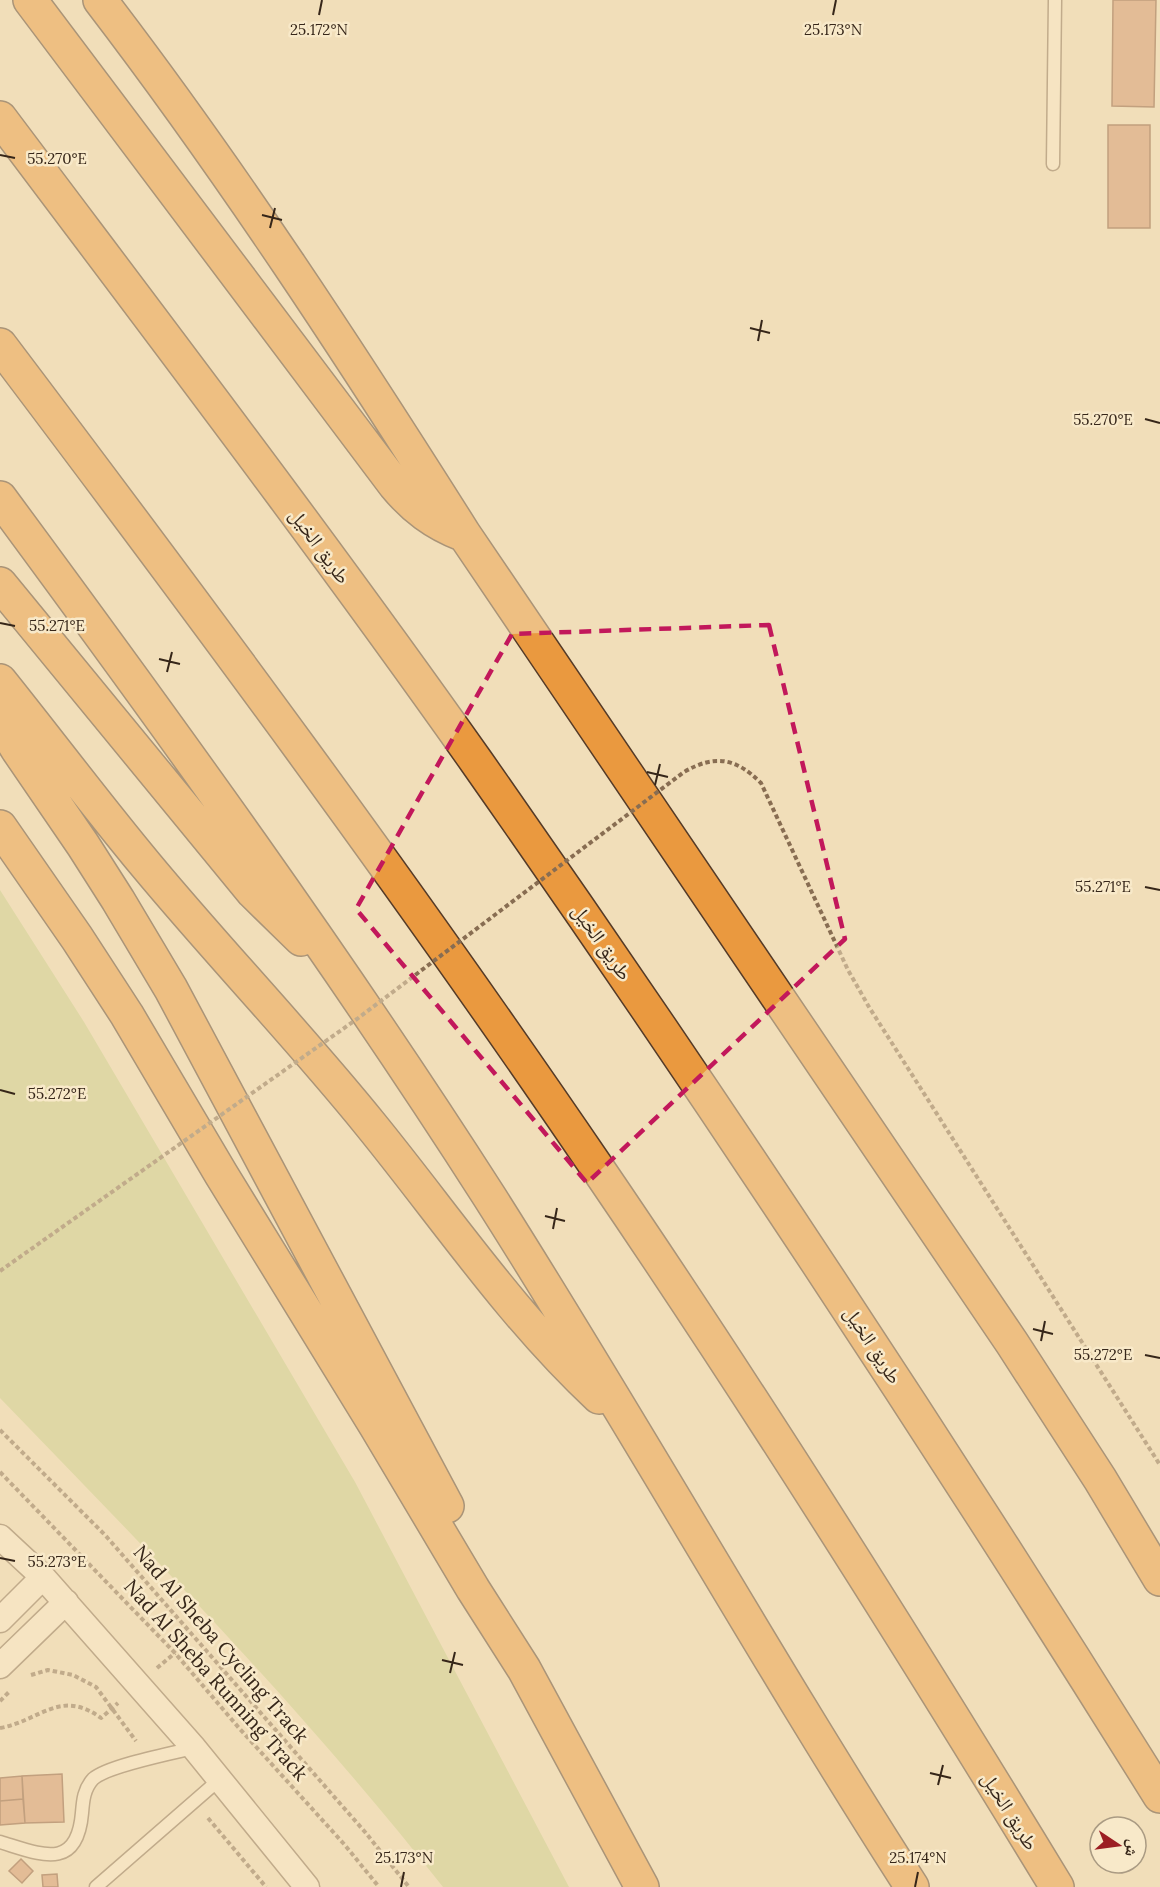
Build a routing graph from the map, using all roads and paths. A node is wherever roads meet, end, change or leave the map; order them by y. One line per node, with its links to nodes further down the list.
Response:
1 (30, 0): 8 (highway)
2 (100, 0): 8 (highway)
3 (1055, 0): 5 (lane)
4 (0, 118): 36 (highway, طريق الخيل)
5 (1053, 164)
6 (0, 345): 46 (highway, طريق الخيل)
7 (0, 498): 13 (highway)
8 (464, 534): 21 (highway)
9 (0, 584): 13 (highway)
10 (0, 681): 15 (highway)
11 (0, 721): 26 (highway)
12 (0, 827): 26 (highway)
13 (337, 969): 15 (highway)
14 (0, 1271): 17 (path, bridge)
15 (633, 1429): 45 (highway)
16 (0, 1430): 43 (path, Nad Al Sheba Cycling Track)
17 (1160, 1465)
18 (0, 1472): 24 (path, Nad Al Sheba Running Track)
19 (0, 1537): 20 (street)
20 (43, 1577): 22 (street); 23 (street)
21 (1160, 1579)
22 (66, 1602): 25 (street); 28 (street)
23 (0, 1620)
24 (175, 1653): 28 (path); 42 (path, Nad Al Sheba Running Track)
25 (0, 1666)
26 (524, 1669): 44 (highway)
27 (25, 1677): 31 (path)
28 (138, 1685): 31 (path); 33 (street)
29 (13, 1688): 30 (path)
30 (0, 1701)
31 (112, 1707): 32 (path); 34 (path)
32 (0, 1728)
33 (194, 1748): 34 (lane); 35 (street)
34 (149, 1759): 38 (lane)
35 (220, 1779): 37 (lane); 41 (street)
36 (1160, 1796)
37 (194, 1801): 39 (lane); 40 (path)
38 (0, 1842)
39 (96, 1887)
40 (266, 1887)
41 (307, 1887)
42 (379, 1887)
43 (409, 1887)
44 (642, 1887)
45 (912, 1887)
46 (1057, 1887)

